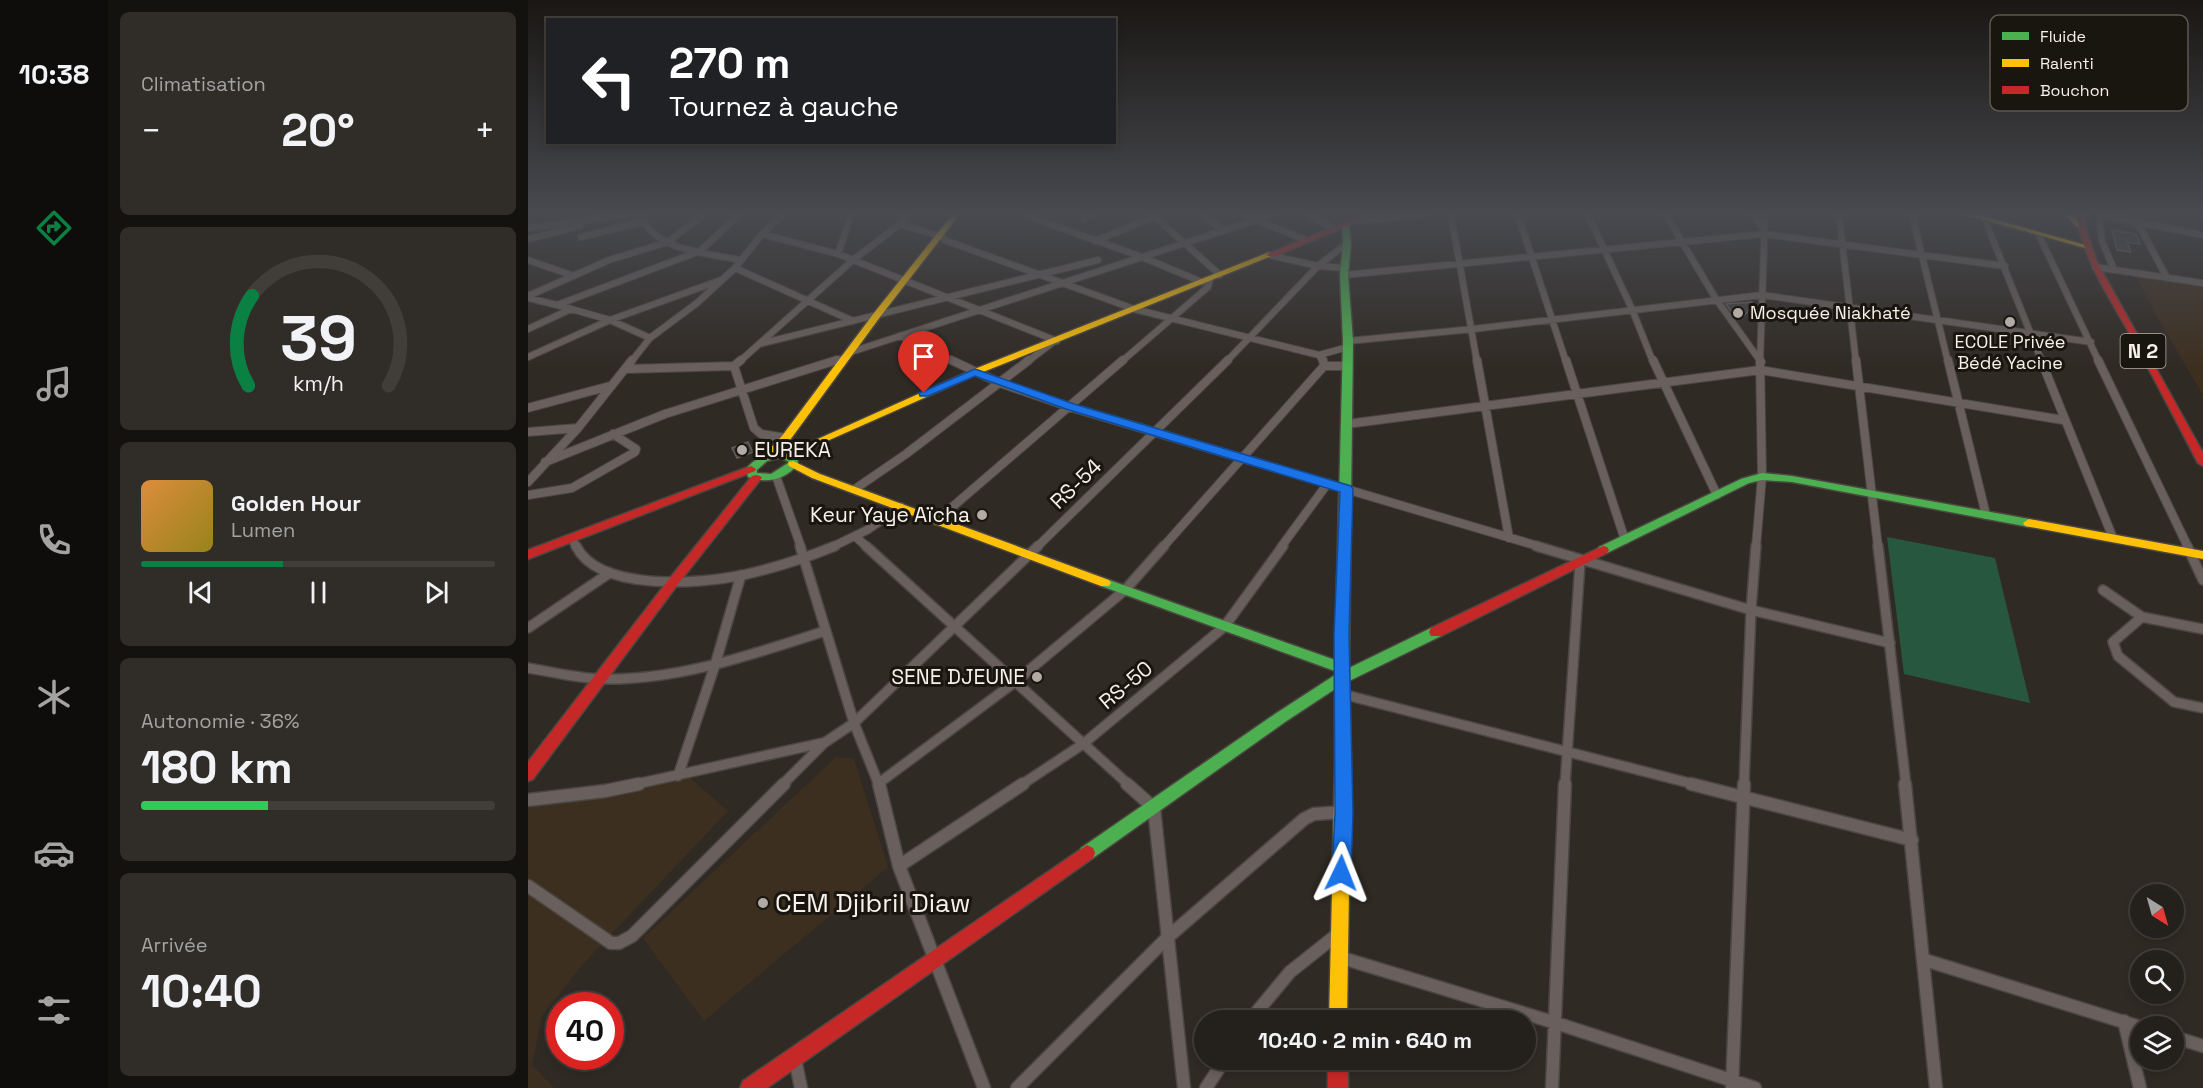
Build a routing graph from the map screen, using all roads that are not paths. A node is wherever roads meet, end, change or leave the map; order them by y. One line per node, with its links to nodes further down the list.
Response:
1 (545, 266): 32 (street)
2 (596, 266): 32 (street)
3 (661, 266): 44 (street)
4 (847, 266): 43 (street)
5 (868, 266): 36 (street)
6 (915, 266): 36 (main road)
7 (1018, 266): 31 (street)
8 (1074, 266): 31 (street)
9 (1115, 266): 37 (street)
10 (1169, 266): 34 (street)
11 (1200, 266): 34 (street)
12 (1243, 266): 34 (main road)
13 (1318, 266): 30 (street); 61 (street, RS-54)
14 (1345, 266): 30 (main road)
15 (1431, 266): 30 (street)
16 (1460, 266): 57 (street)
17 (1535, 266): 52 (street)
18 (1612, 266): 48 (street)
19 (1697, 266): 42 (street)
20 (1763, 266): 39 (street)
21 (1845, 266): 45 (street)
22 (1925, 266): 54 (street)
23 (2005, 266): 58 (street)
24 (2054, 266): 63 (street)
25 (2112, 266): 29 (street)
26 (2161, 266): 33 (street)
27 (2095, 267): 29 (street); 96 (main road, N 2)
28 (735, 268): 35 (street); 43 (street)
29 (2114, 270): 33 (street)
30 (1344, 271): 65 (main road)
31 (1041, 274): 37 (street); 40 (street)
32 (574, 276): 41 (street)
33 (2167, 278): 38 (street)
34 (1210, 279): 47 (main road); 51 (street)
35 (721, 280): 53 (street); 60 (street)
36 (904, 280): 40 (street); 50 (main road)
37 (1064, 282): 47 (street); 49 (street)
38 (2203, 283)
39 (1762, 295): 42 (street); 45 (street); 72 (street)
40 (948, 297): 49 (street); 50 (street)
41 (528, 298): 44 (street)
42 (1716, 299): 48 (street); 72 (street)
43 (808, 300): 55 (street); 64 (street)
44 (557, 305): 46 (street)
45 (1850, 307): 54 (street); 78 (street)
46 (571, 309): 53 (street); 56 (street)
47 (1134, 309): 51 (street); 62 (main road)
48 (1632, 309): 52 (street); 76 (street)
49 (979, 310): 59 (street); 62 (street)
50 (878, 315): 55 (street); 66 (main road)
51 (1170, 319): 61 (street); 83 (street)
52 (1552, 319): 57 (street); 80 (street)
53 (610, 320): 60 (street); 68 (street)
54 (1938, 320): 58 (street); 81 (street)
55 (854, 321): 64 (street)
56 (528, 329)
57 (1473, 329): 65 (street); 82 (street)
58 (2031, 333): 63 (street); 85 (street)
59 (900, 336): 66 (street); 74 (street)
60 (650, 338): 73 (street)
61 (1250, 338): 67 (street); 88 (street, RS-54)
62 (1055, 341): 74 (main road); 75 (street)
63 (2091, 342): 115 (street)
64 (759, 344): 69 (street)
65 (1348, 344): 67 (street); 71 (main road)
66 (849, 354): 79 (street); 91 (main road)
67 (1319, 355): 70 (street)
68 (528, 357)
69 (734, 366): 73 (street); 79 (street)
70 (1324, 366): 71 (street); 93 (street)
71 (1348, 366): 86 (main road)
72 (1761, 366): 76 (street); 78 (street); 99 (street)
73 (626, 369): 77 (street)
74 (975, 372): 75 (street); 94 (main road)
75 (1000, 383): 83 (street); 102 (street)
76 (1662, 383): 80 (street); 106 (street)
77 (611, 386): 84 (street); 87 (street)
78 (1858, 386): 81 (street); 104 (street)
79 (742, 389): 90 (street); 91 (street)
80 (1578, 394): 82 (street); 114 (street)
81 (1958, 402): 85 (street); 108 (street)
82 (1485, 406): 86 (street); 112 (street)
83 (1070, 407): 88 (street); 109 (street)
84 (528, 408)
85 (2063, 420): 113 (street)
86 (1347, 424): 103 (main road)
87 (578, 428): 89 (street); 95 (street)
88 (1156, 431): 93 (street); 117 (street, RS-54)
89 (528, 432)
90 (613, 434): 95 (street); 105 (street)
91 (784, 439): 92 (main road); 94 (main road)
92 (768, 457): 94 (main road); 97 (main road)
93 (1243, 457): 101 (street); 125 (street)
94 (789, 459): 97 (main road); 98 (main road)
95 (545, 462): 100 (street)
96 (2203, 463)
97 (764, 475): 98 (main road); 110 (main road); 119 (street); 124 (main road)
98 (816, 476): 102 (main road)
99 (1762, 476): 104 (main road); 106 (main road); 127 (street)
100 (528, 482)
101 (1328, 483): 103 (street); 130 (street, RS-50)
102 (855, 489): 107 (main road)
103 (1347, 489): 112 (street); 137 (main road)
104 (1872, 494): 108 (main road); 134 (street)
105 (528, 495)
106 (1717, 495): 114 (main road)
107 (901, 507): 109 (main road); 111 (street)
108 (1986, 515): 113 (main road)
109 (936, 521): 117 (main road)
110 (573, 537): 116 (main road); 121 (street)
111 (856, 537): 119 (street); 129 (street)
112 (1509, 538): 120 (street)
113 (2113, 538): 115 (main road)
114 (1625, 540): 120 (main road)
115 (2190, 552): 118 (main road); 123 (street)
116 (528, 555)
117 (1026, 555): 125 (main road); 129 (street, RS-54)
118 (2203, 555)
119 (804, 556): 122 (street); 133 (street)
120 (1583, 562): 127 (street); 137 (main road); 145 (street)
121 (608, 574): 124 (street); 131 (street)
122 (741, 575): 124 (street); 135 (street)
123 (2203, 580)
124 (674, 581): 138 (main road)
125 (1125, 590): 130 (main road); 139 (street)
126 (2103, 590): 128 (street)
127 (1751, 610): 134 (street); 149 (street)
128 (2142, 617): 132 (street); 141 (street)
129 (954, 626): 139 (street); 142 (street, RS-54)
130 (1224, 627): 137 (main road); 144 (street, RS-50)
131 (528, 628)
132 (2203, 629)
133 (825, 631): 135 (street); 142 (street)
134 (1890, 644): 153 (street)
135 (715, 665): 138 (street); 147 (street)
136 (528, 668): 138 (street)
137 (1342, 673): 140 (main road); 151 (main road)
138 (600, 679): 146 (main road)
139 (1015, 682): 144 (street); 148 (street)
140 (1341, 694): 145 (street); 152 (main road)
141 (2203, 708)
142 (854, 723): 143 (street, RS-54); 148 (street)
143 (824, 743): 147 (street); 155 (street)
144 (1083, 744): 151 (street); 154 (street, RS-50)
145 (1566, 750): 149 (street); 164 (street)
146 (528, 774)
147 (678, 776): 150 (street)
148 (879, 783): 154 (street)
149 (1743, 798): 153 (street); 171 (street)
150 (528, 800)
151 (1154, 808): 157 (street); 160 (main road)
152 (1344, 813): 156 (main road); 157 (street)
153 (1912, 840): 159 (street)
154 (899, 866): 160 (street)
155 (528, 886)
156 (1339, 933): 158 (main road); 161 (street)
157 (1168, 937): 175 (street); 176 (street)
158 (1339, 957): 162 (main road); 164 (street)
159 (1925, 960): 163 (street); 181 (street)
160 (934, 961): 168 (main road); 174 (street)
161 (1258, 1010)
162 (1338, 1010)
163 (2124, 1022): 165 (street); 182 (street)
164 (1556, 1023): 171 (street); 179 (street)
165 (2130, 1024)
166 (2184, 1040): 167 (street)
167 (2203, 1046)
168 (794, 1058): 172 (main road); 173 (street)
169 (1218, 1070): 177 (street)
170 (1338, 1070): 178 (main road)
171 (1732, 1084): 180 (street)
172 (750, 1088)
173 (801, 1088)
174 (984, 1088)
175 (1017, 1088)
176 (1184, 1088)
177 (1206, 1088)
178 (1338, 1088)
179 (1552, 1088)
180 (1755, 1088)
181 (1936, 1088)
182 (2140, 1088)

